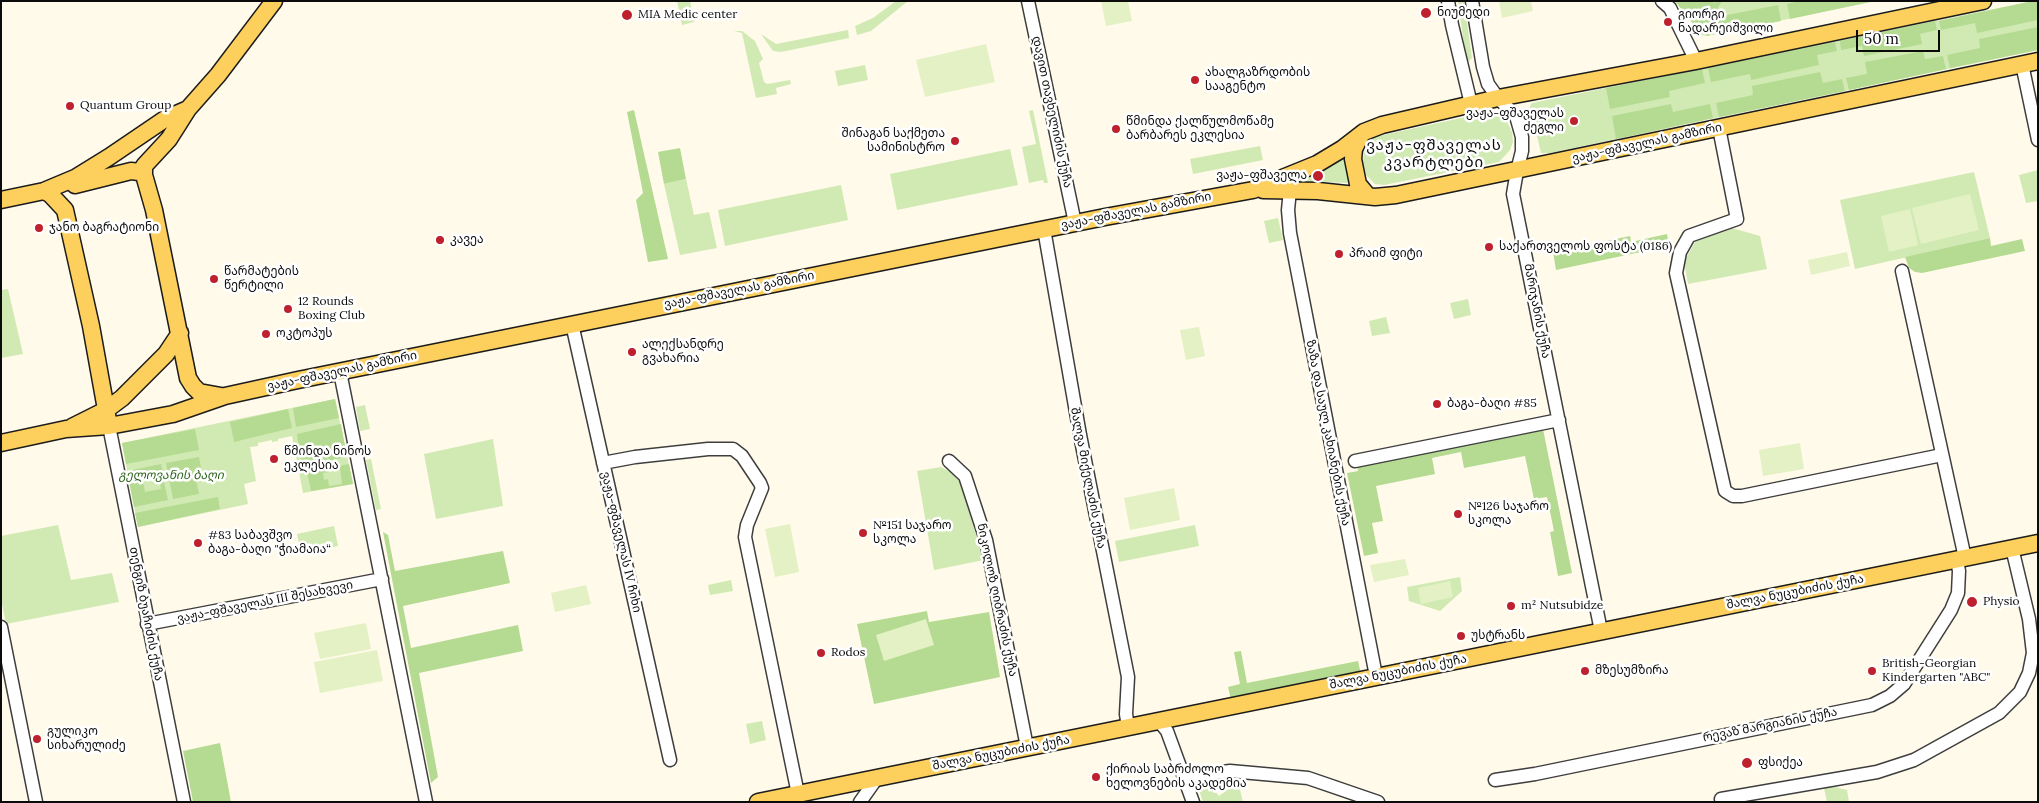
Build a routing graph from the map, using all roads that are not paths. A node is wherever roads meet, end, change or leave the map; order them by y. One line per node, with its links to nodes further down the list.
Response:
1 (1028, 1): 24 (street, დავით თავხელიძის ქუჩა)
2 (1448, 1): 10 (street)
3 (1472, 1): 9 (street, მარიჯანის ქუჩა)
4 (1662, 1): 7 (street)
5 (1983, 1): 7 (main road, ვაჟა-ფშაველას გამზირი)
6 (267, 4): 13 (main road)
7 (1696, 61): 11 (main road, ვაჟა-ფშაველას გამზირი)
8 (2030, 63): 14 (main road, ვაჟა-ფშაველას გამზირი); 16 (street)
9 (1483, 67): 10 (street); 11 (street, მარიჯანის ქუჩა)
10 (1463, 72): 12 (street)
11 (1498, 98): 12 (main road, ვაჟა-ფშაველას გამზირი); 17 (street, მარიჯანის ქუჩა)
12 (1471, 104): 15 (main road, ვაჟა-ფშაველას გამზირი)
13 (188, 109): 18 (main road); 21 (main road)
14 (1719, 128): 17 (main road, ვაჟა-ფშაველას გამზირი); 36 (street)
15 (1363, 133): 19 (main road, ვაჟა-ფშაველას გამზირი); 22 (main road)
16 (2038, 140)
17 (1516, 171): 22 (main road, ვაჟა-ფშაველას გამზირი); 32 (street, მარიჯანის ქუჩა)
18 (144, 175): 21 (main road); 28 (main road, ვაჟა-ფშაველას გამზირი)
19 (1254, 190): 20 (main road, ვაჟა-ფშაველას გამზირი); 24 (main road, ვაჟა-ფშაველას გამზირი)
20 (1290, 190): 22 (main road, ვაჟა-ფშაველას გამზირი); 47 (street, ზაზა და საულ კახიანების ქუჩა)
21 (44, 191): 23 (main road); 31 (main road)
22 (1368, 196)
23 (1, 200)
24 (1075, 223): 25 (main road, ვაჟა-ფშაველას გამზირი)
25 (1044, 229): 27 (main road, ვაჟა-ფშაველას გამზირი); 49 (street, შალვა მიქელაძის ქუჩა)
26 (1902, 271): 36 (street, რევაზ მარგიანის ქუჩა)
27 (572, 324): 29 (main road, ვაჟა-ფშაველას გამზირი); 39 (street, ვაჟა-ფშაველას IV ჩიხი)
28 (180, 333): 30 (main road, ვაჟა-ფშაველას გამზირი); 31 (main road)
29 (340, 372): 30 (main road, ვაჟა-ფშაველას გამზირი); 43 (street)
30 (226, 396): 33 (main road, ვაჟა-ფშაველას გამზირი)
31 (106, 410): 33 (main road); 34 (main road)
32 (1559, 420): 38 (street); 46 (street, მარიჯანის ქუჩა)
33 (109, 426): 34 (main road, ვაჟა-ფშაველას გამზირი); 44 (street, თენგიზ ბუაჩიძის ქუჩა)
34 (66, 429): 35 (main road, ვაჟა-ფშაველას გამზირი)
35 (1, 443)
36 (1942, 455): 42 (street, რევაზ მარგიანის ქუჩა)
37 (950, 461): 50 (street, ნიკოლოზ ღიბრაძის ქუჩა)
38 (1355, 461)
39 (603, 463): 51 (street, ვაჟა-ფშაველას IV ჩიხი); 55 (street)
40 (2038, 543): 41 (main road, შალვა ნუცუბიძის ქუჩა)
41 (2012, 548): 42 (main road, შალვა ნუცუბიძის ქუჩა); 56 (street)
42 (1961, 559): 46 (main road, შალვა ნუცუბიძის ქუჩა); 54 (street, რევაზ მარგიანის ქუჩა)
43 (382, 579): 44 (street, ვაჟა-ფშაველას III შესახვევი); 59 (street)
44 (147, 624): 58 (street, თენგიზ ბუაჩიძის ქუჩა)
45 (1, 627): 57 (street)
46 (1601, 631): 47 (main road, შალვა ნუცუბიძის ქუჩა)
47 (1376, 676): 48 (main road, შალვა ნუცუბიძის ქუჩა)
48 (1158, 720): 49 (main road, შალვა ნუცუბიძის ქუჩა); 52 (street)
49 (1128, 727): 50 (main road, შალვა ნუცუბიძის ქუჩა)
50 (1027, 747): 53 (main road, შალვა ნუცუბიძის ქუჩა)
51 (670, 760)
52 (1184, 777): 62 (street); 63 (street)
53 (878, 778): 55 (main road, შალვა ნუცუბიძის ქუჩა); 61 (street)
54 (1494, 780)
55 (798, 794): 60 (main road, შალვა ნუცუბიძის ქუჩა)
56 (1721, 799)
57 (36, 802)
58 (184, 802)
59 (426, 802)
60 (758, 802)
61 (860, 802)
62 (1193, 802)
63 (1378, 802)

